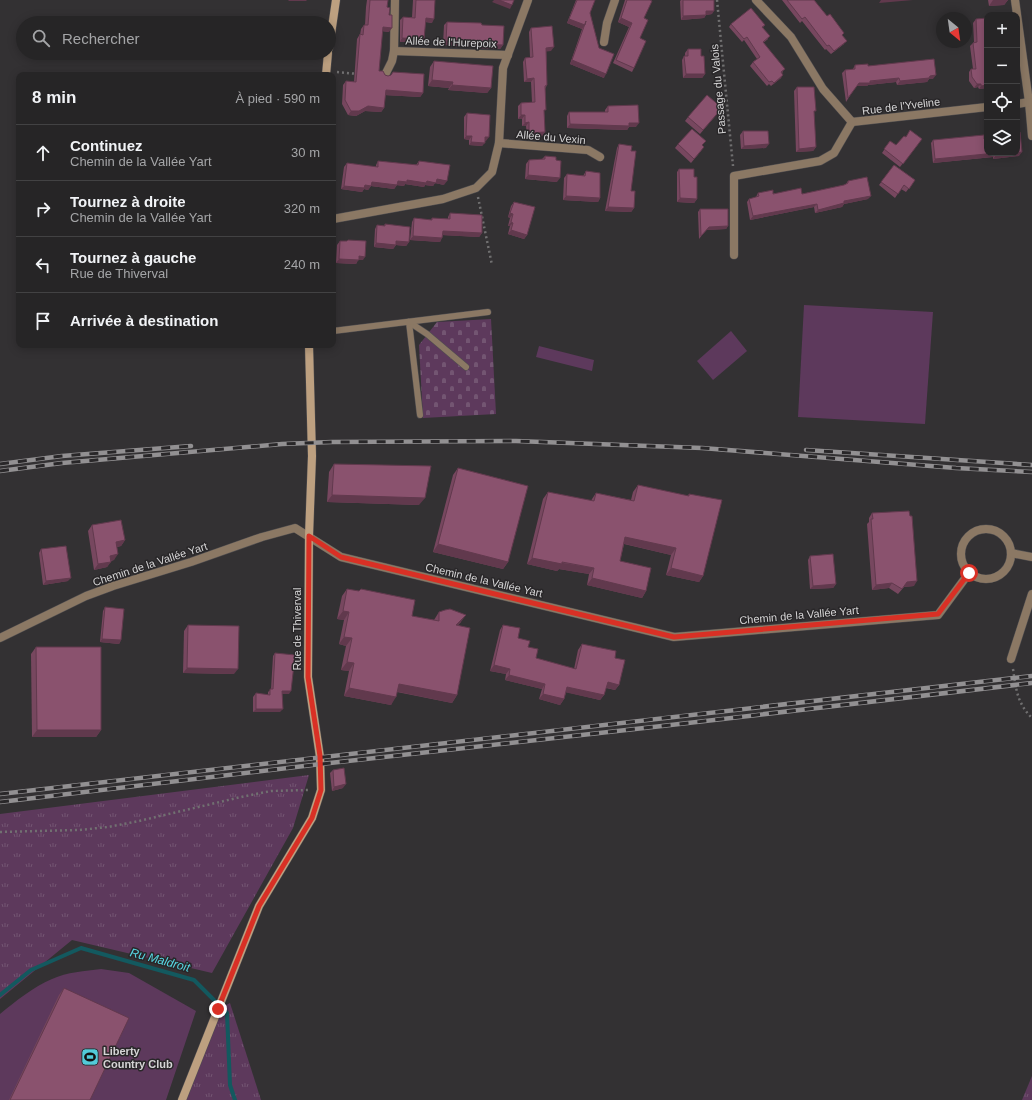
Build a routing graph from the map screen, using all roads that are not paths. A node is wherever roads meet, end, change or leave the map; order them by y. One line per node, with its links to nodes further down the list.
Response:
1 (336, 0): 7 (street)
2 (395, 0): 9 (street, Allée de l'Hurepoix)
3 (528, 0): 10 (street)
4 (615, 0): 8 (street)
5 (756, 0): 17 (street, Rue de l'Yveline)
6 (1016, 0): 14 (street)
7 (334, 16)
8 (604, 42)
9 (394, 51): 10 (street, Allée de l'Hurepoix); 13 (street, Allée de l'Hurepoix)
10 (508, 55): 19 (street)
11 (327, 60): 12 (street)
12 (326, 72)
13 (385, 75)
14 (1029, 102): 15 (street); 18 (street)
15 (1020, 104)
16 (984, 107): 17 (street, Rue de l'Yveline)
17 (852, 122): 22 (street)
18 (1032, 136)
19 (499, 143): 20 (street, Allée du Vexin); 21 (street)
20 (600, 157)
21 (336, 218)
22 (734, 255)
23 (488, 312): 24 (lane)
24 (409, 322): 25 (lane); 27 (lane); 28 (lane)
25 (336, 331)
26 (309, 348): 29 (street, Rue de Thiverval)
27 (466, 367)
28 (420, 415)
29 (309, 536): 32 (street, Chemin de la Vallée Yart); 34 (street, Chemin de la Vallée Yart); 36 (street, Rue de Thiverval)
30 (1010, 553): 31 (street); 32 (street); 32 (street)
31 (1032, 556)
32 (969, 573)
33 (1032, 594): 35 (street)
34 (0, 638)
35 (1011, 659)
36 (182, 1100)

